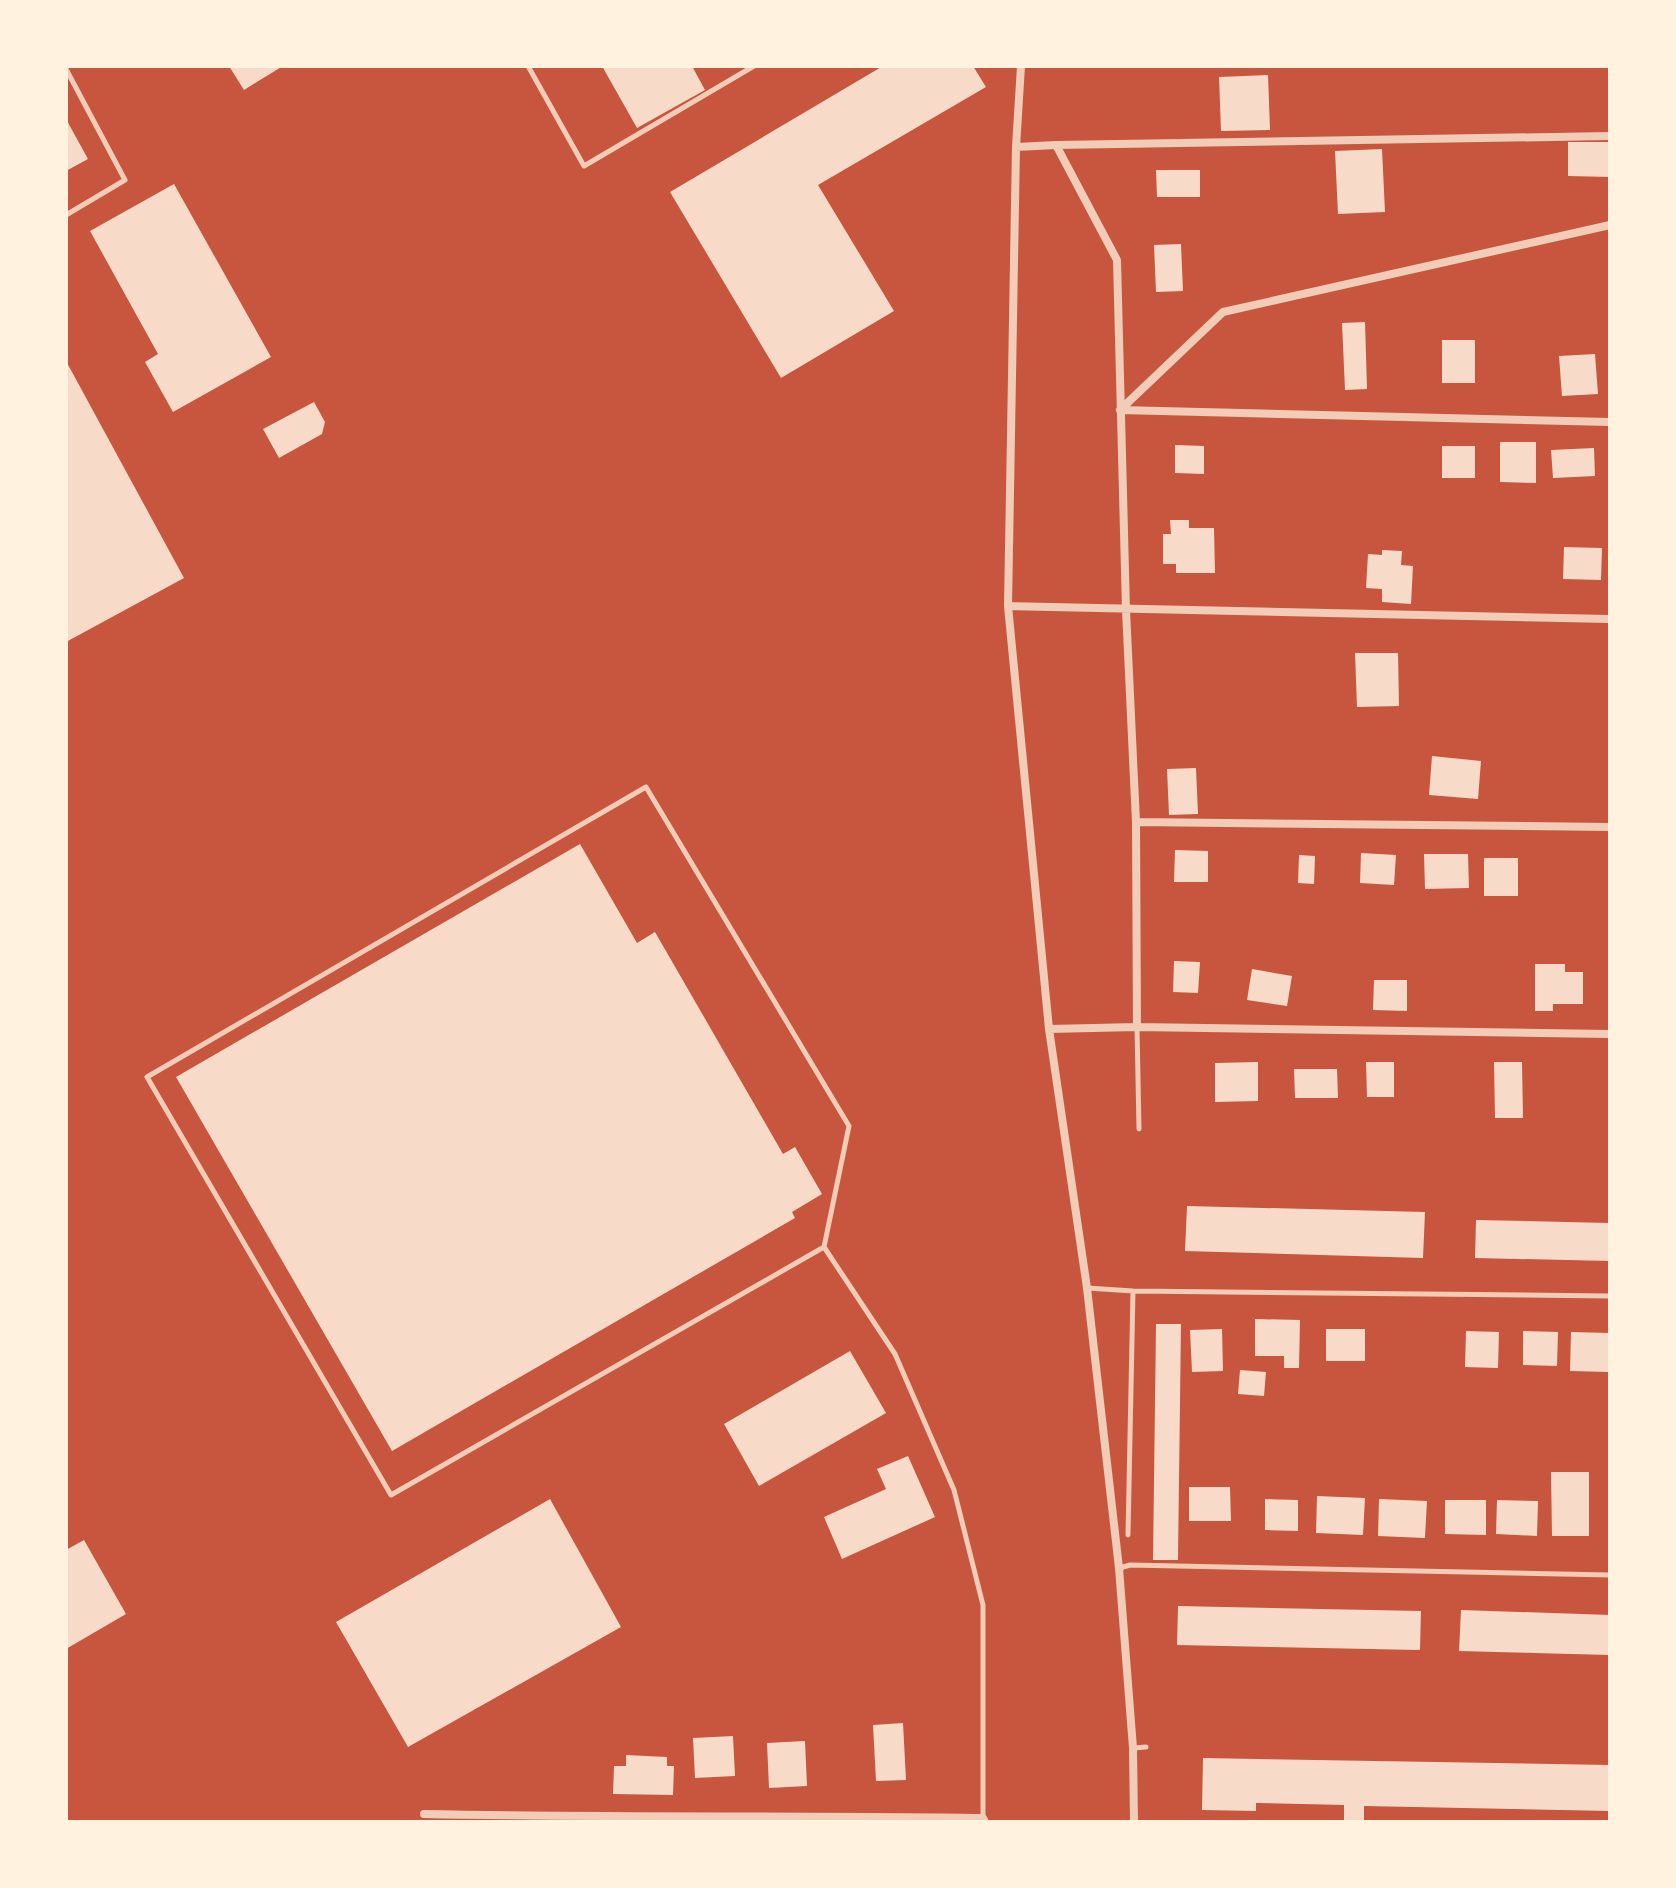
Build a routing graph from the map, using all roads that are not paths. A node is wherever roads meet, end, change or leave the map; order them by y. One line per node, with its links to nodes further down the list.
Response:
1 (528, 66): 5 (lane)
2 (754, 66): 5 (lane)
3 (1021, 66): 8 (street)
4 (66, 69): 9 (lane)
5 (742, 69)
6 (1610, 136): 7 (street)
7 (1056, 145): 8 (street); 11 (street)
8 (1016, 147): 13 (street)
9 (66, 215)
10 (1610, 225): 11 (street)
11 (1120, 410): 12 (street); 14 (street)
12 (1610, 422)
13 (1008, 606): 14 (street); 19 (street)
14 (1126, 610): 15 (street); 16 (street)
15 (1610, 619)
16 (1136, 822): 17 (street); 18 (street)
17 (1610, 827)
18 (1137, 1027): 19 (street); 20 (street); 21 (lane)
19 (1049, 1029): 23 (street)
20 (1610, 1034)
21 (1139, 1129)
22 (824, 1247): 22 (lane); 32 (lane)
23 (1087, 1288): 24 (lane); 27 (street)
24 (1133, 1291): 25 (lane); 26 (lane)
25 (1610, 1296)
26 (1128, 1535)
27 (1119, 1568): 28 (lane); 30 (street)
28 (1610, 1575)
29 (1146, 1747): 30 (lane)
30 (1133, 1748): 33 (street)
31 (424, 1814): 32 (street)
32 (984, 1820)
33 (1134, 1822)

